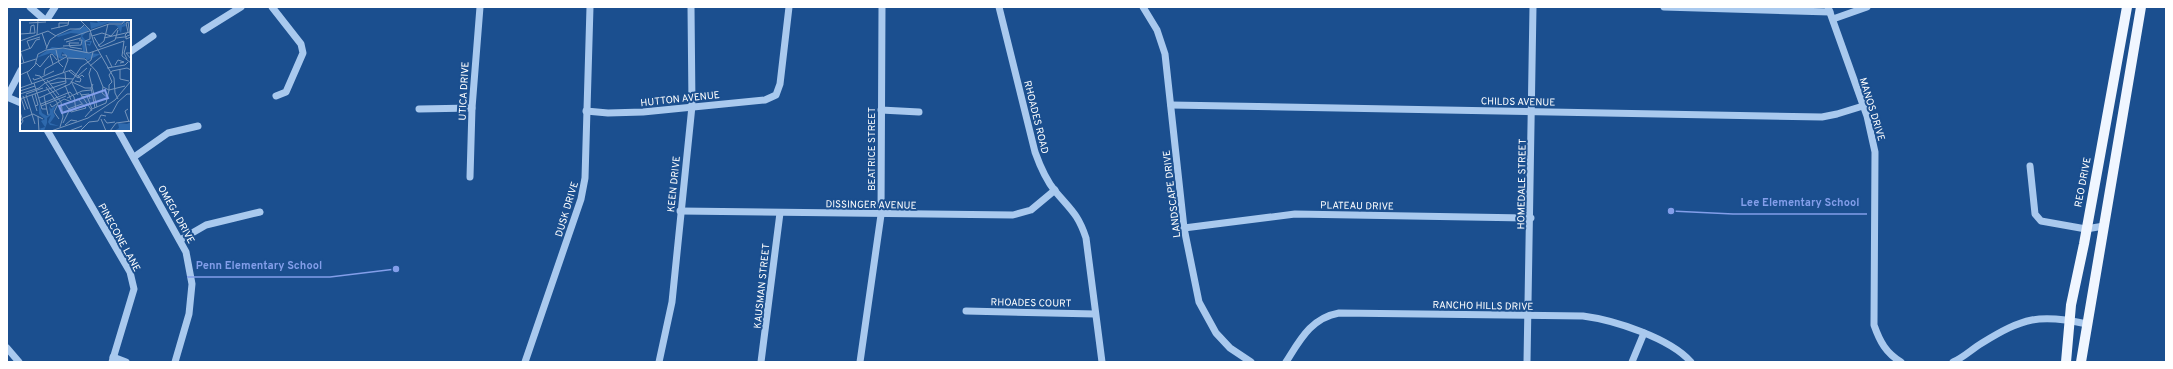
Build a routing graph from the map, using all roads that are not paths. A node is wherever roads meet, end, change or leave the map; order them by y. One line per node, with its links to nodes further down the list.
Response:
1 (30, 7): 18 (street)
2 (55, 7): 19 (street)
3 (241, 7): 20 (street)
4 (272, 7): 24 (street)
5 (480, 7): 30 (street, UTICA DRIVE)
6 (590, 7): 33 (street, DUSK DRIVE)
7 (691, 7): 28 (street, KEEN DRIVE)
8 (789, 7): 28 (street, HUTTON AVENUE)
9 (882, 7): 32 (street, BEATRICE STREET)
10 (1000, 7): 42 (street, RHOADES ROAD)
11 (1143, 7): 27 (street, LANDSCAPE DRIVE)
12 (1533, 7): 34 (street, HOMEDALE STREET)
13 (1664, 7): 17 (street)
14 (1867, 7): 17 (street)
15 (2127, 7): 50 (main road, REO DRIVE)
16 (2141, 7): 48 (main road)
17 (1830, 13): 29 (street, MANOS DRIVE)
18 (45, 20)
19 (47, 20)
20 (204, 30)
21 (153, 36): 22 (street)
22 (131, 51)
23 (20, 72): 25 (street)
24 (276, 96)
25 (7, 97): 26 (street)
26 (20, 103)
27 (1171, 105): 34 (street, CHILDS AVENUE); 49 (street, LANDSCAPE DRIVE)
28 (692, 106): 33 (street, HUTTON AVENUE); 43 (street, KEEN DRIVE)
29 (1863, 106): 34 (street, CHILDS AVENUE); 60 (street, MANOS DRIVE)
30 (472, 108): 31 (street); 41 (street, UTICA DRIVE)
31 (419, 109)
32 (881, 110): 35 (street); 46 (street, BEATRICE STREET)
33 (586, 111): 64 (street, DUSK DRIVE)
34 (1532, 111): 47 (street, HOMEDALE STREET)
35 (919, 112)
36 (198, 126): 39 (street)
37 (48, 131): 59 (street, PINECONE LANE)
38 (119, 131): 39 (street, OMEGA DRIVE)
39 (134, 158): 51 (street, OMEGA DRIVE)
40 (2030, 166): 50 (street)
41 (470, 177)
42 (1055, 190): 46 (street, DISSINGER AVENUE); 53 (street, RHOADES ROAD)
43 (680, 211): 45 (street, DISSINGER AVENUE); 65 (street, KEEN DRIVE)
44 (260, 212): 51 (street)
45 (780, 213): 46 (street, DISSINGER AVENUE); 66 (street, KAUSMAN STREET)
46 (881, 215): 67 (street, BEATRICE STREET)
47 (1531, 218): 49 (street, PLATEAU DRIVE); 54 (street, HOMEDALE STREET)
48 (2104, 226): 50 (street); 56 (main road)
49 (1184, 228): 69 (street, LANDSCAPE DRIVE)
50 (2086, 229): 55 (main road, REO DRIVE)
51 (180, 240): 63 (street, OMEGA DRIVE)
52 (966, 311): 53 (street, RHOADES COURT)
53 (1095, 314): 68 (street, RHOADES ROAD)
54 (1528, 316): 57 (street, RANCHO HILLS DRIVE); 70 (street, RANCHO HILLS DRIVE); 71 (street, HOMEDALE STREET)
55 (2070, 320): 56 (street); 74 (street); 75 (main road, REO DRIVE)
56 (2087, 324): 76 (main road)
57 (1644, 333): 72 (street); 73 (street, RANCHO HILLS DRIVE)
58 (7, 348): 61 (street)
59 (113, 360): 62 (street)
60 (1898, 360)
61 (19, 362)
62 (126, 362)
63 (175, 362)
64 (525, 362)
65 (659, 362)
66 (761, 362)
67 (860, 362)
68 (1102, 362)
69 (1251, 362)
70 (1286, 362)
71 (1527, 362)
72 (1632, 362)
73 (1691, 362)
74 (1953, 362)
75 (2066, 362)
76 (2081, 362)

